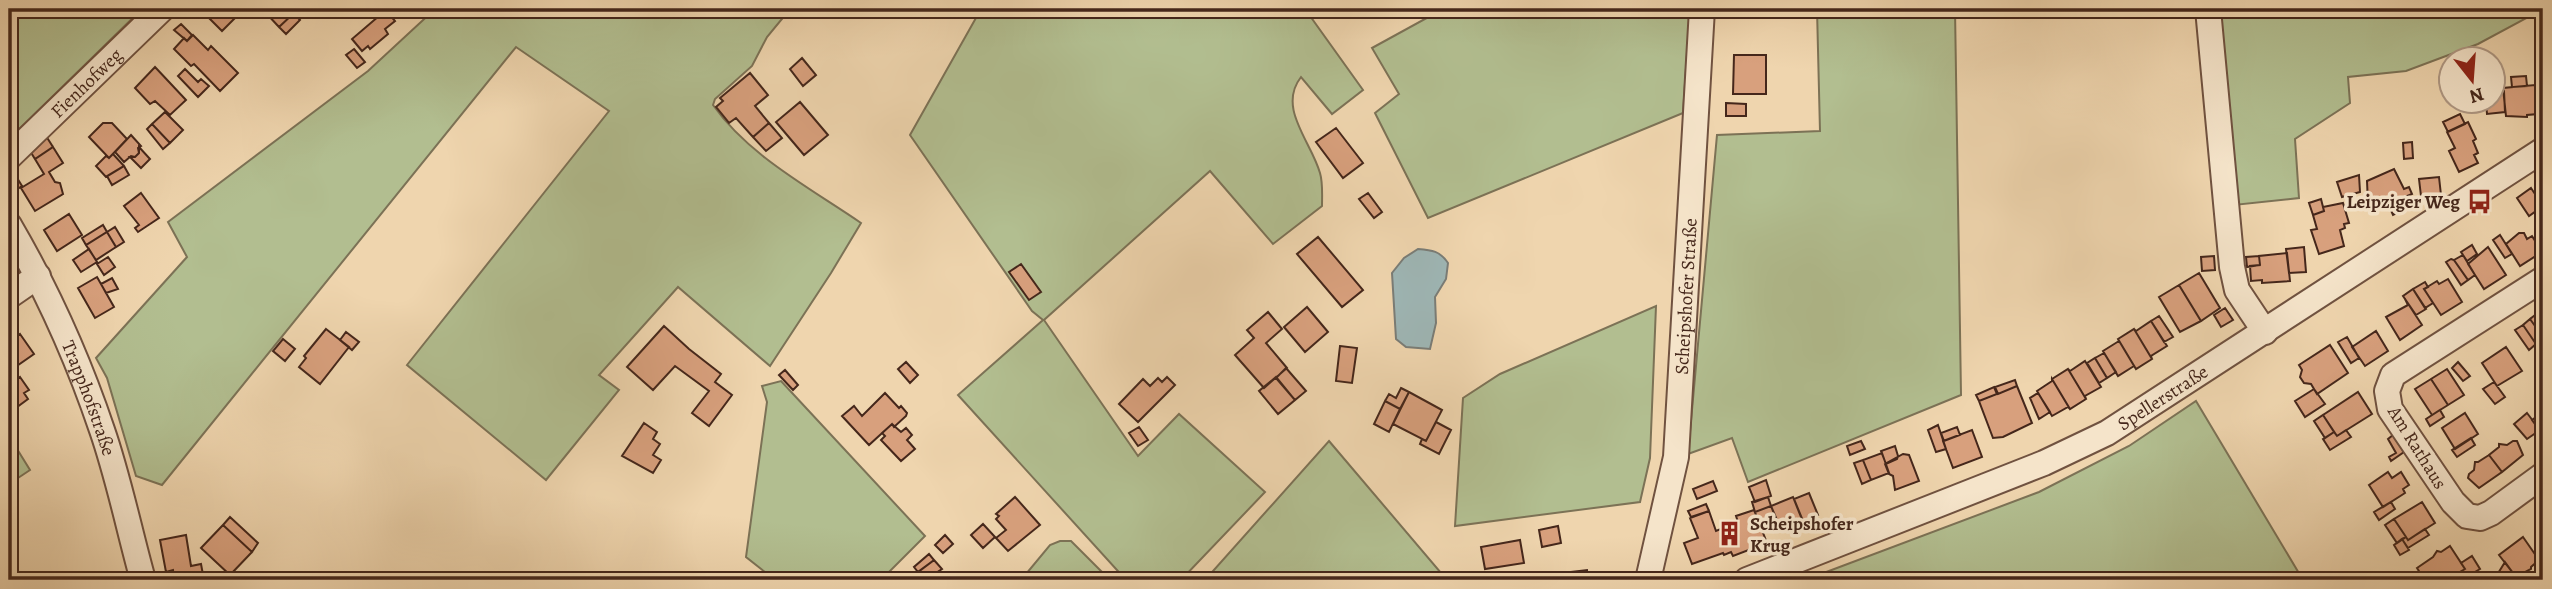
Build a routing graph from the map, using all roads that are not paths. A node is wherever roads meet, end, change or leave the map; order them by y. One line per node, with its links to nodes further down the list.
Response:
1 (162, 9): 5 (street, Fienhofweg)
2 (1702, 9): 13 (street, Scheipshofer Straße)
3 (2208, 9): 10 (street)
4 (2543, 150): 10 (street, Spellerstraße)
5 (9, 157)
6 (9, 225): 7 (street, Trapphofstraße)
7 (38, 276): 9 (street); 12 (street, Trapphofstraße)
8 (2543, 279): 11 (street, Am Rathaus)
9 (9, 296)
10 (2265, 332): 14 (street, Spellerstraße)
11 (2543, 475)
12 (143, 580)
13 (1648, 580)
14 (1747, 580)

